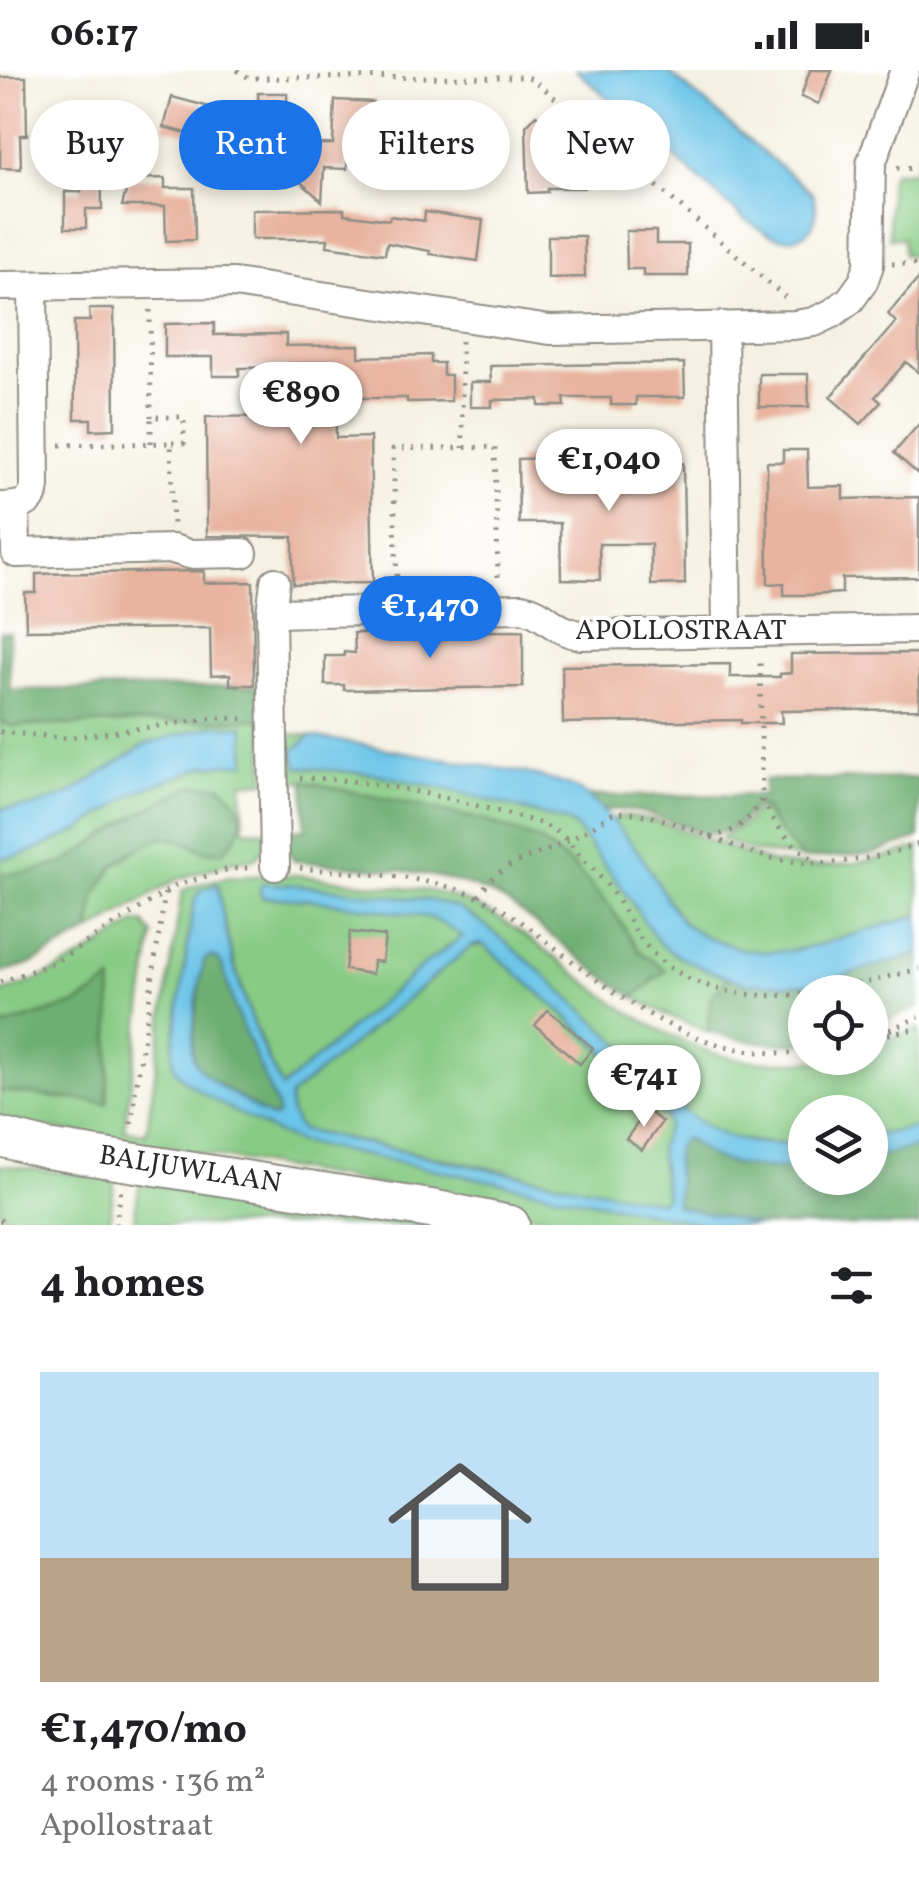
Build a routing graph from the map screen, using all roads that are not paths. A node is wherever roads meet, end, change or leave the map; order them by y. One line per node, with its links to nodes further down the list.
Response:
1 (905, 70): 4 (street)
2 (0, 286): 3 (street)
3 (32, 287): 4 (street); 5 (street)
4 (723, 326): 10 (street)
5 (16, 503): 6 (street)
6 (243, 553)
7 (275, 582): 8 (street)
8 (271, 613): 10 (street, APOLLOSTRAAT); 11 (street)
9 (919, 629): 10 (street, APOLLOSTRAAT)
10 (727, 631)
11 (275, 866)
12 (0, 1138): 14 (main road, BALJUWLAAN)
13 (0, 1149): 14 (main road, BALJUWLAAN)
14 (47, 1149): 15 (main road, BALJUWLAAN)
15 (510, 1225)

